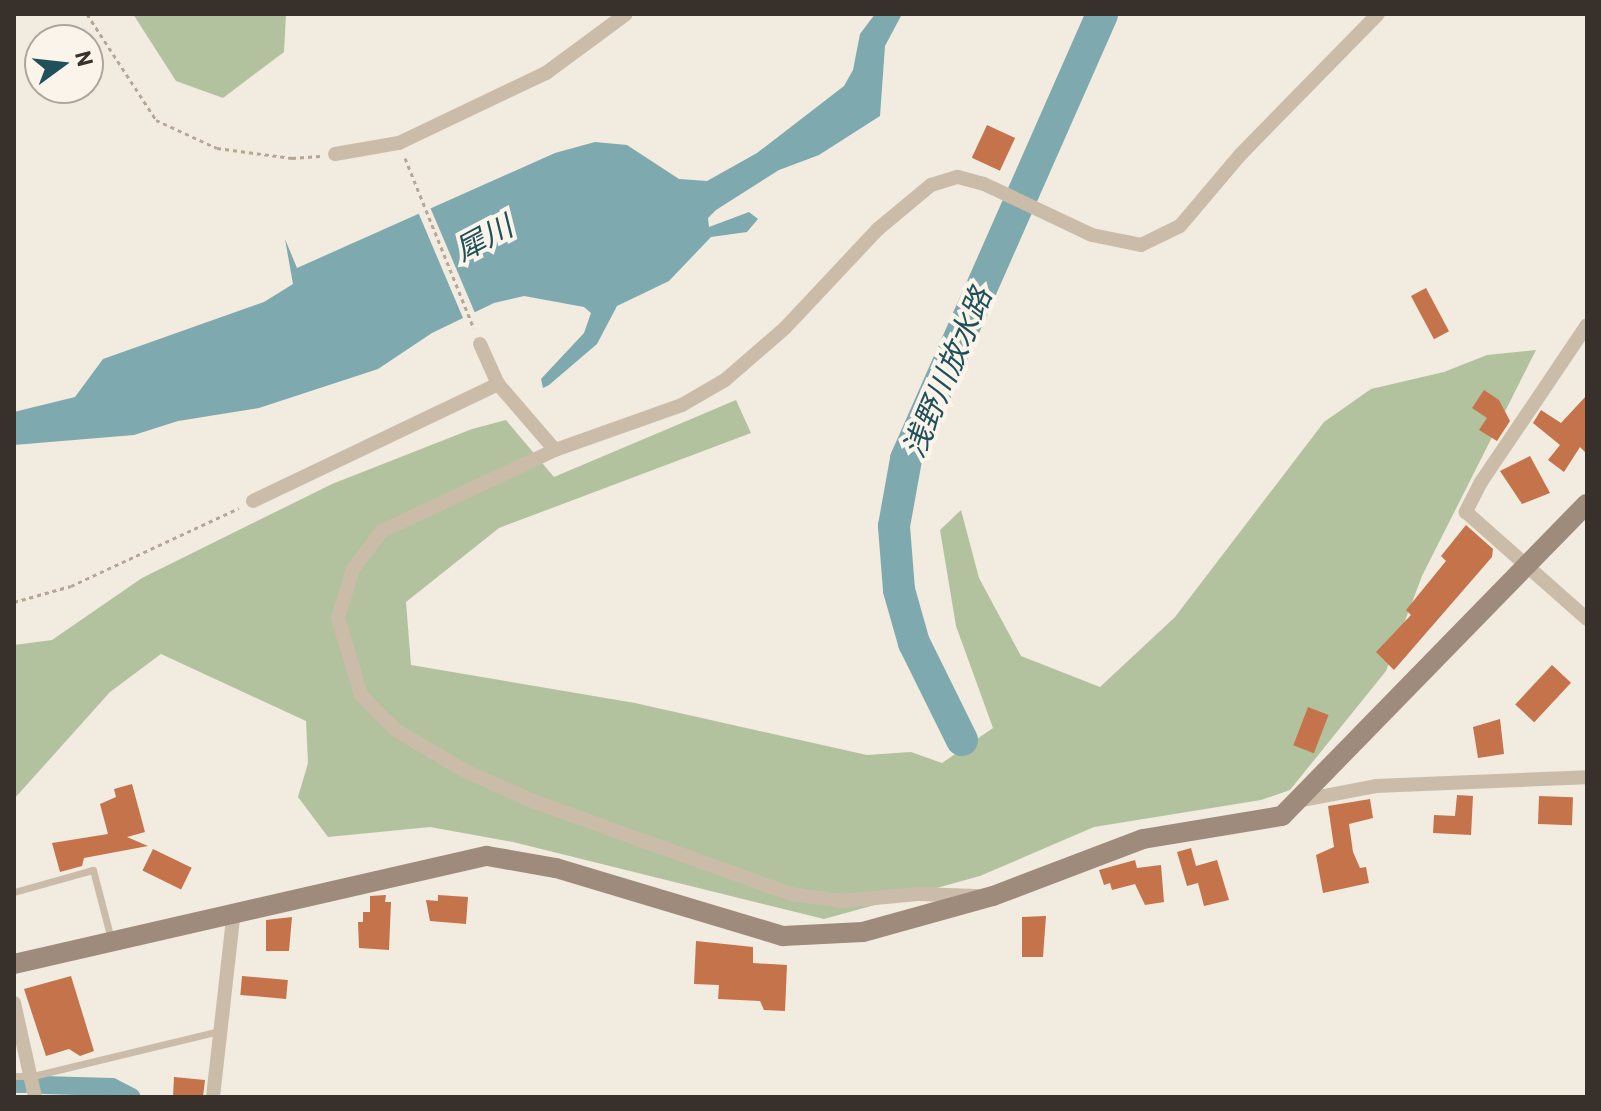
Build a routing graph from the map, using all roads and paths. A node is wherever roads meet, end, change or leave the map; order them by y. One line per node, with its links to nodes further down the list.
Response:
1 (87, 14): 5 (path)
2 (626, 14): 4 (street)
3 (1378, 14): 9 (street)
4 (399, 143): 5 (street); 7 (path)
5 (335, 154)
6 (1587, 325): 12 (street)
7 (480, 344): 8 (street)
8 (498, 384): 9 (street); 10 (street)
9 (555, 450): 18 (street)
10 (253, 501): 13 (path)
11 (1587, 504): 12 (street)
12 (1528, 567): 14 (street); 16 (street)
13 (14, 602)
14 (1587, 619)
15 (1587, 777): 16 (street)
16 (1303, 800): 18 (street)
17 (14, 892): 20 (lane)
18 (993, 896): 19 (street)
19 (234, 911): 20 (street); 23 (street)
20 (111, 940): 21 (street)
21 (14, 964)
22 (14, 1003): 25 (street)
23 (221, 1031): 25 (lane); 27 (street)
24 (14, 1076): 25 (lane)
25 (33, 1076): 26 (street)
26 (35, 1097)
27 (213, 1097)

